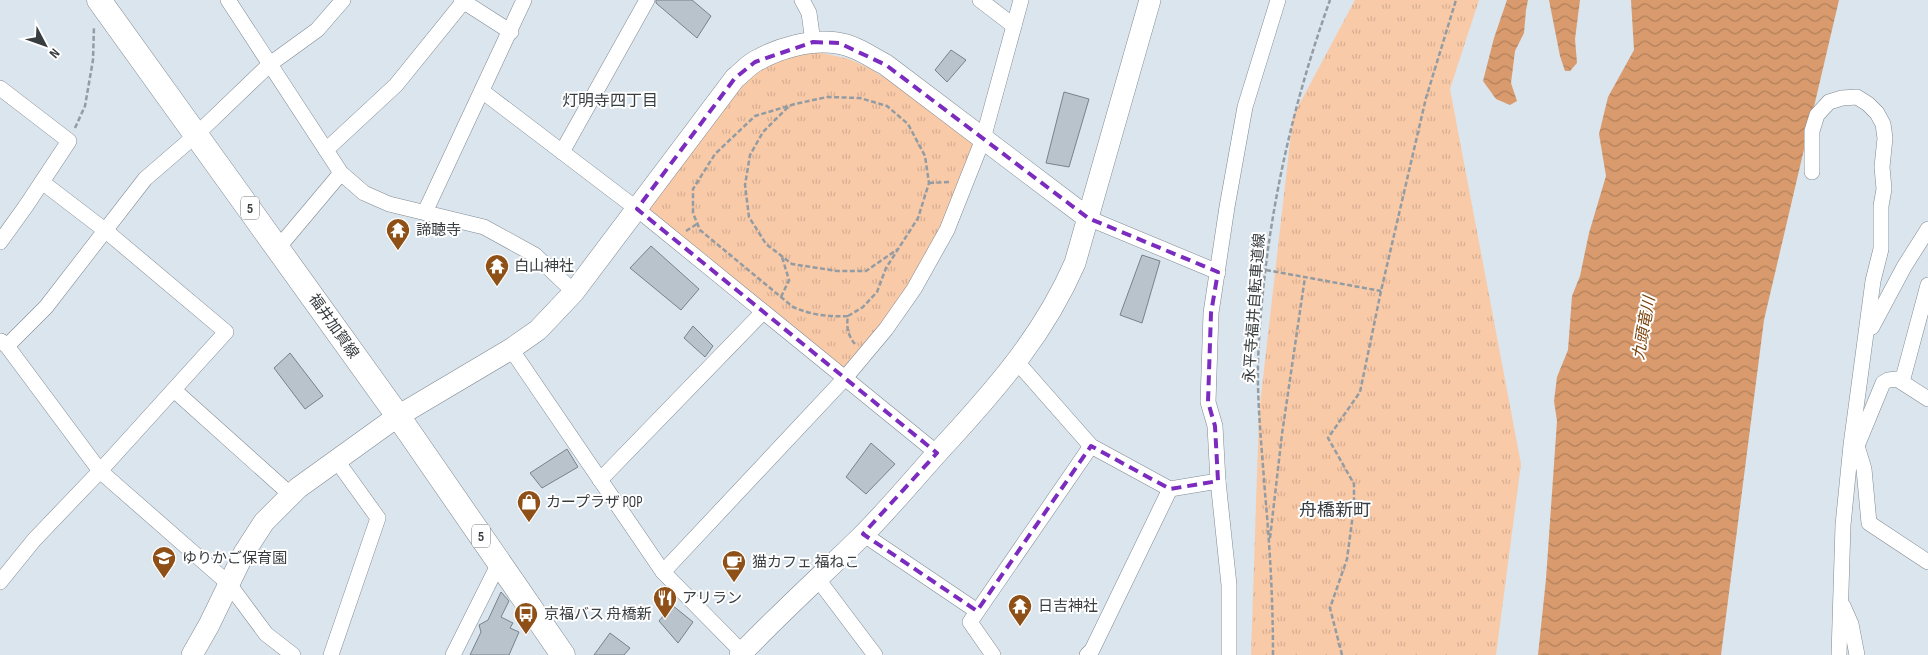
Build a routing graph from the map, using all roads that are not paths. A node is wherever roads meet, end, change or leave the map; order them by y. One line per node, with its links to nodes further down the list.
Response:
1 (228, 0): 15 (street)
2 (343, 0): 15 (street)
3 (524, 0): 13 (street)
4 (647, 0): 21 (street)
5 (802, 0): 14 (street)
6 (980, 0): 12 (street)
7 (1021, 0): 12 (street)
8 (1150, 0): 27 (street)
9 (1278, 0): 32 (street)
10 (463, 1): 13 (street); 20 (street)
11 (97, 9): 18 (main road, 福井加賀線 / 5)
12 (1014, 26): 19 (street)
13 (511, 32): 17 (street)
14 (813, 42): 19 (street); 25 (street)
15 (270, 64): 18 (street); 20 (street)
16 (0, 88): 24 (street)
17 (482, 91): 21 (street); 26 (street)
18 (197, 134): 29 (street); 31 (main road, 福井加賀線 / 5)
19 (983, 139): 27 (street); 40 (street)
20 (326, 150): 23 (street)
21 (562, 152): 25 (street)
22 (1812, 172): 36 (street)
23 (341, 173): 26 (street); 31 (street)
24 (42, 182): 29 (street); 30 (street)
25 (637, 209): 34 (street); 35 (street)
26 (425, 212): 34 (street)
27 (1088, 218): 32 (street); 39 (street)
28 (1928, 229): 36 (street)
29 (106, 231): 37 (street); 42 (street)
30 (0, 242)
31 (278, 248): 44 (main road, 福井加賀線 / 5)
32 (1218, 272): 51 (street)
33 (1928, 285): 41 (street)
34 (574, 292): 38 (street)
35 (763, 312): 40 (street); 50 (street)
36 (1866, 340): 45 (street)
37 (4, 343): 49 (street)
38 (511, 349): 44 (street); 50 (street)
39 (1017, 362): 46 (street); 47 (street)
40 (845, 378): 47 (street); 57 (street)
41 (1902, 382): 43 (street); 45 (street)
42 (174, 390): 49 (street); 53 (street)
43 (1928, 399)
44 (398, 416): 48 (street); 55 (main road, 福井加賀線 / 5)
45 (1854, 445): 56 (street); 61 (street)
46 (1091, 446): 52 (street); 62 (street)
47 (937, 453): 54 (street)
48 (337, 461): 53 (street); 66 (street)
49 (100, 471): 59 (street); 60 (street)
50 (600, 480): 57 (street)
51 (1218, 481): 52 (street); 72 (street)
52 (1170, 489): 71 (street)
53 (291, 495): 60 (street)
54 (863, 534): 58 (street); 62 (street)
55 (499, 562): 67 (street); 68 (main road, 福井加賀線 / 5)
56 (1928, 562)
57 (663, 572): 63 (street)
58 (817, 578): 63 (street); 69 (street)
59 (0, 582)
60 (229, 584): 64 (street); 65 (street)
61 (1840, 600): 73 (street); 74 (street)
62 (977, 611): 70 (street)
63 (741, 654)
64 (192, 655)
65 (293, 655)
66 (331, 655)
67 (453, 655)
68 (563, 655)
69 (875, 655)
70 (993, 655)
71 (1087, 655)
72 (1229, 655)
73 (1839, 655)
74 (1857, 655)

